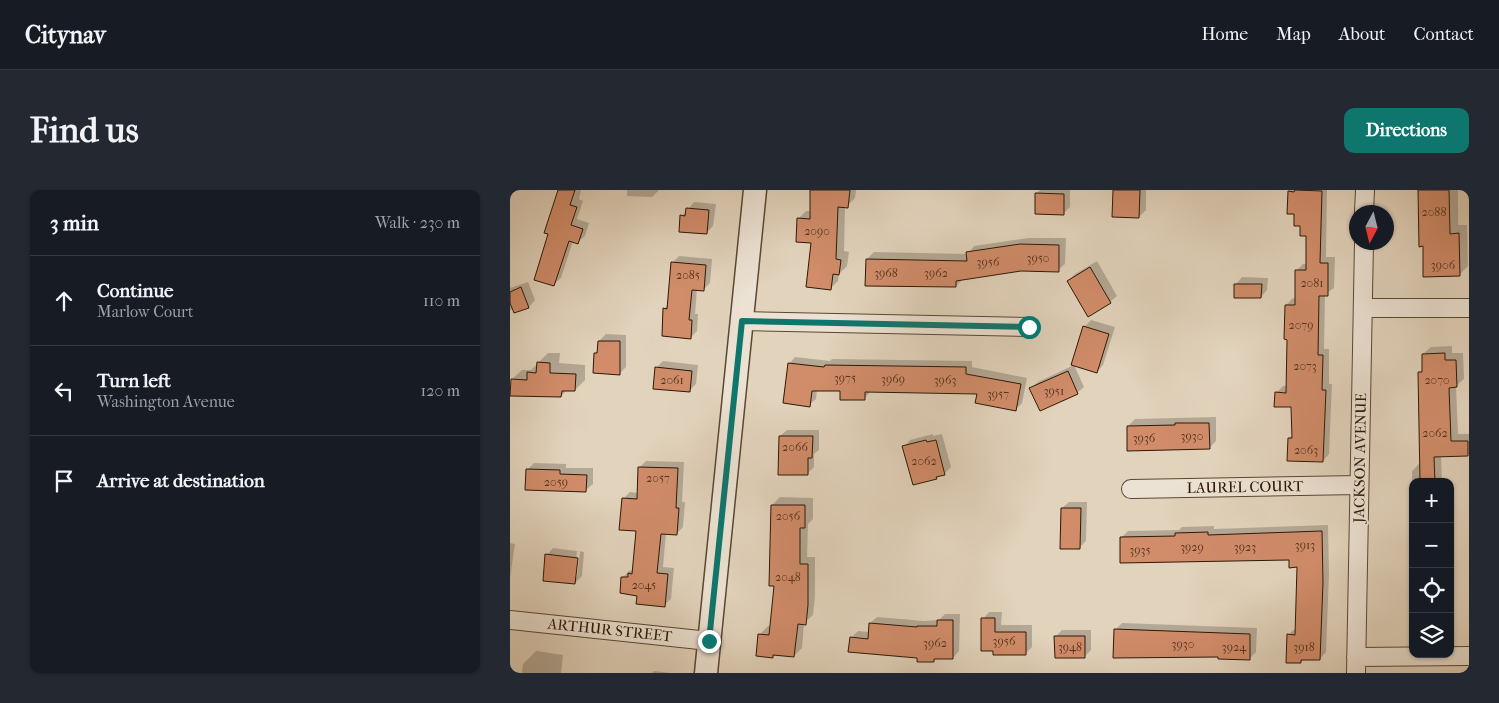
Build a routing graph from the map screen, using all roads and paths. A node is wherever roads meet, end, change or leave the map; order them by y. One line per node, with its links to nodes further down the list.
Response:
1 (755, 190): 7 (street)
2 (1365, 190): 3 (street)
3 (1364, 205)
4 (1364, 250): 5 (street, JACKSON AVENUE)
5 (1363, 308): 6 (street); 9 (street, JACKSON AVENUE)
6 (1469, 308)
7 (742, 321): 8 (street); 12 (street)
8 (1029, 327)
9 (1359, 485): 10 (street, LAUREL COURT); 14 (street, JACKSON AVENUE)
10 (1132, 489)
11 (510, 620): 12 (street, ARTHUR STREET)
12 (709, 641): 15 (street)
13 (1469, 656): 14 (street)
14 (1356, 665)
15 (706, 673)

